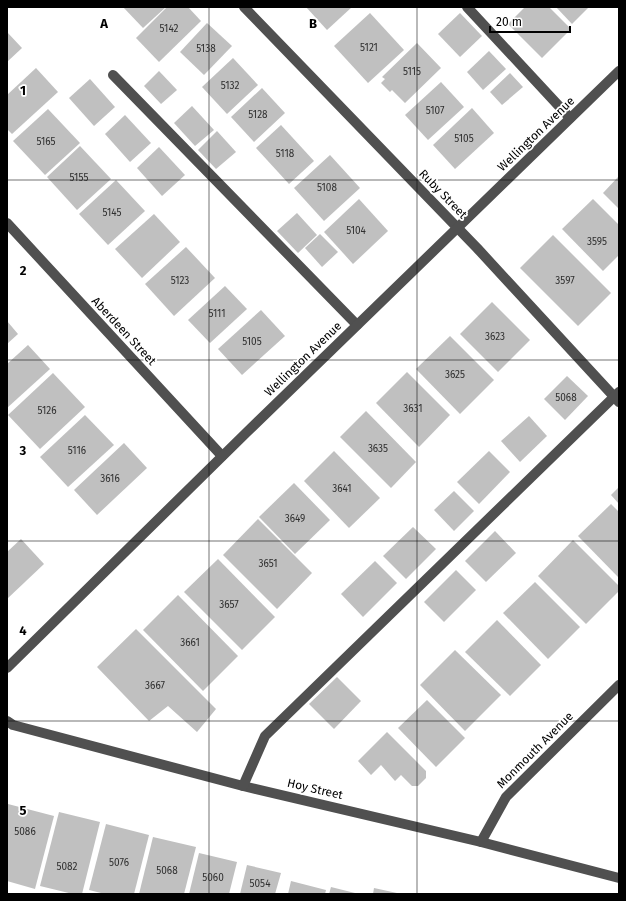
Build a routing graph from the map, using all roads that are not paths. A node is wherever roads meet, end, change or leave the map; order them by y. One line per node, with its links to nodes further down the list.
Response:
1 (244, 7): 7 (street, Ruby Street)
2 (467, 7): 5 (street)
3 (619, 71): 5 (street, Wellington Avenue)
4 (113, 75): 8 (street)
5 (570, 118): 7 (street, Wellington Avenue)
6 (7, 223): 10 (street, Aberdeen Street)
7 (458, 228): 8 (street, Wellington Avenue); 9 (street, Ruby Street)
8 (357, 325): 10 (street, Wellington Avenue)
9 (617, 397): 14 (street)
10 (222, 456): 11 (street, Wellington Avenue)
11 (7, 668)
12 (619, 685): 15 (street, Monmouth Avenue)
13 (7, 721): 14 (street, Hoy Street)
14 (243, 786): 15 (street, Hoy Street)
15 (481, 842): 16 (street, Hoy Street)
16 (619, 878)

